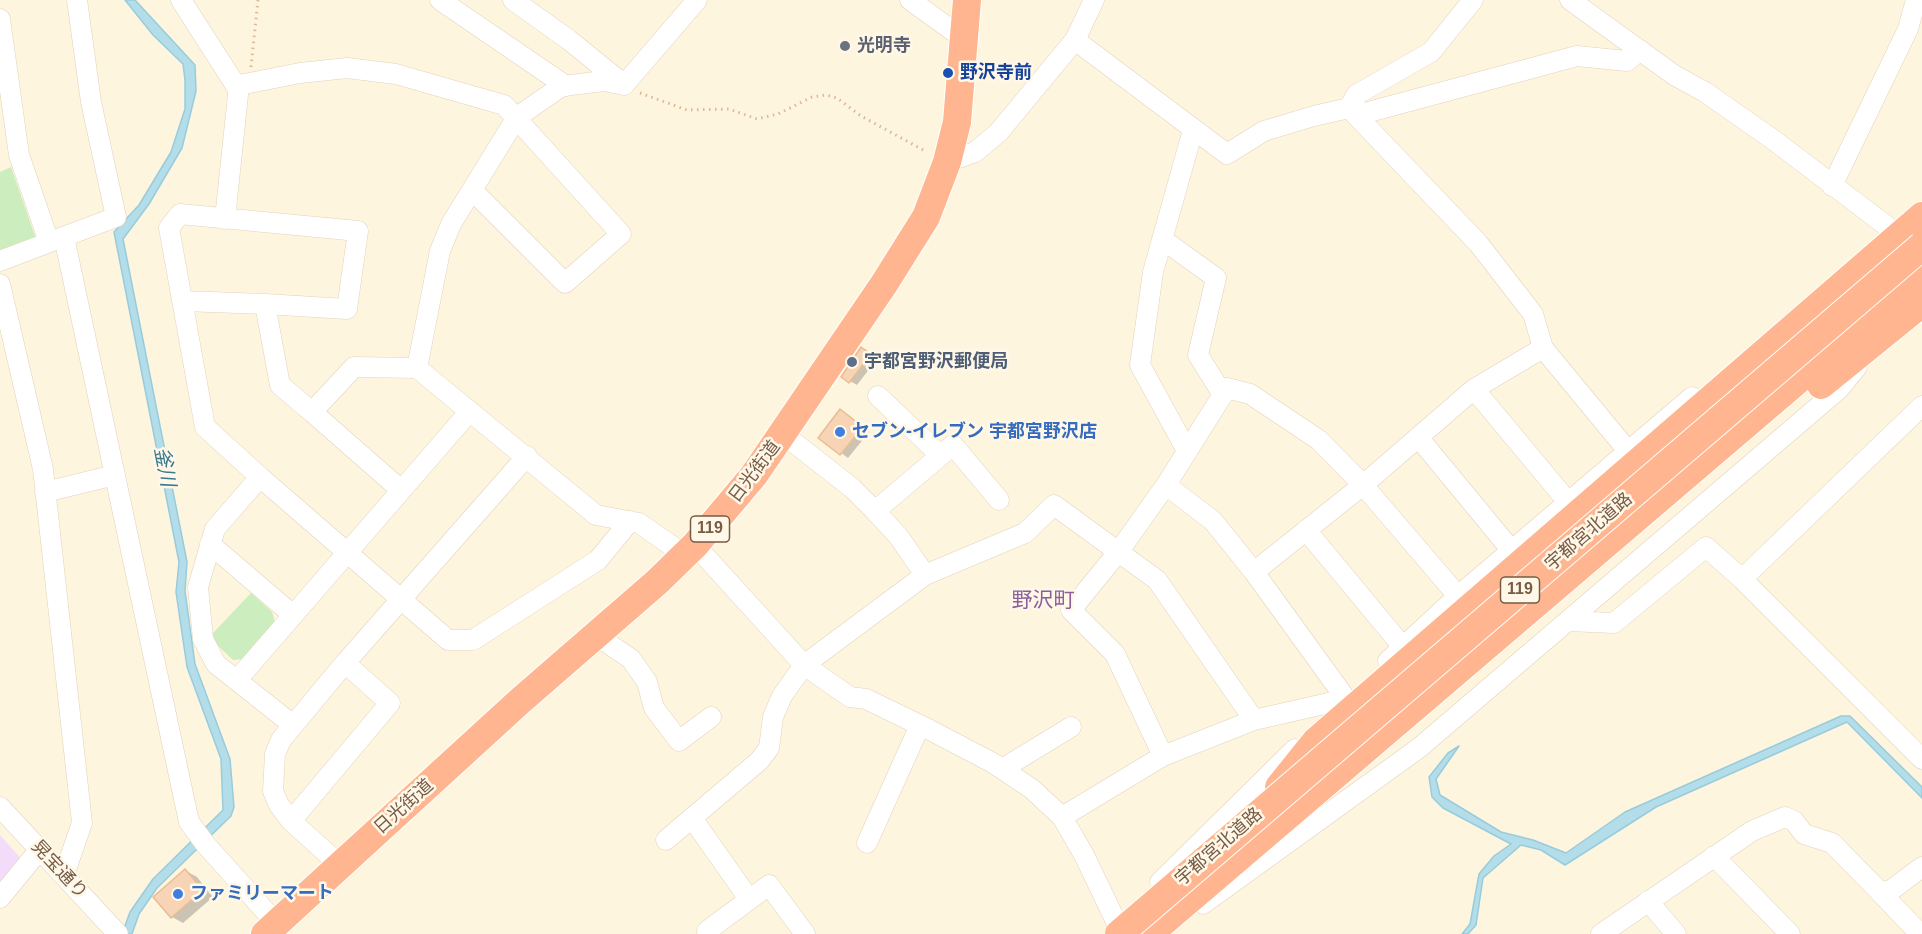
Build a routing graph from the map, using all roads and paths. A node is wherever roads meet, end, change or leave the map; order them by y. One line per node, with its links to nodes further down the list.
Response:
1 (77, 0): 30 (street)
2 (181, 0): 20 (street)
3 (258, 0): 20 (path)
4 (440, 0): 21 (street)
5 (910, 0): 14 (street)
6 (967, 0): 14 (highway, 日光街道 / 119)
7 (1094, 0): 15 (street)
8 (1473, 0): 22 (street)
9 (1570, 0): 16 (street)
10 (1916, 0): 26 (street)
11 (691, 2): 19 (street)
12 (522, 3): 19 (street)
13 (0, 20): 30 (street)
14 (964, 39): 25 (highway, 日光街道 / 119)
15 (1076, 40): 24 (street); 25 (street)
16 (1640, 50): 17 (street); 22 (street)
17 (1674, 75): 26 (street); 29 (street)
18 (604, 81): 19 (street); 21 (street); 25 (path)
19 (624, 85)
20 (244, 86): 23 (street); 28 (street)
21 (566, 86): 23 (street)
22 (1349, 108): 24 (street); 42 (street)
23 (517, 117): 27 (street); 27 (street)
24 (1193, 130): 31 (street)
25 (947, 162): 50 (highway, 日光街道 / 119)
26 (1832, 186): 29 (street)
27 (472, 190): 43 (street)
28 (225, 219): 37 (street); 39 (street)
29 (1912, 229): 32 (street); 34 (street); 41 (highway); 94 (highway, 宇都宮北道路 / 119, bridge)
30 (57, 239): 33 (street); 56 (street)
31 (1162, 239): 45 (street); 52 (street)
32 (1922, 252)
33 (0, 261)
34 (1922, 267)
35 (1922, 273): 105 (highway, 宇都宮北道路 / 119)
36 (0, 284): 61 (street)
37 (182, 301): 39 (street); 57 (street)
38 (1922, 303): 40 (highway)
39 (265, 304): 49 (street)
40 (1883, 335): 78 (street); 105 (highway)
41 (1775, 344): 53 (street); 94 (highway, bridge)
42 (1543, 348): 44 (street); 53 (street)
43 (417, 369): 48 (street); 49 (street)
44 (1474, 389): 51 (street); 63 (street)
45 (1223, 395): 52 (street); 58 (street)
46 (878, 396): 54 (street)
47 (1922, 406): 74 (street)
48 (470, 411): 55 (street); 60 (street)
49 (312, 412): 60 (street)
50 (783, 434): 64 (street); 68 (highway, 日光街道 / 119)
51 (1418, 437): 58 (street); 70 (street)
52 (1187, 451): 59 (street)
53 (1628, 451): 63 (street)
54 (940, 455): 62 (street); 64 (street)
55 (527, 456): 65 (street); 76 (street)
56 (115, 476): 61 (street); 110 (street)
57 (260, 477): 67 (street); 71 (street)
58 (1363, 484): 66 (street); 75 (street)
59 (1166, 485): 69 (street); 72 (street)
60 (401, 490): 71 (street)
61 (45, 492): 104 (street)
62 (999, 500)
63 (1568, 502): 70 (street)
64 (875, 511): 73 (street)
65 (630, 521): 68 (street); 76 (street)
66 (1306, 530): 72 (street); 80 (street)
67 (210, 544): 77 (street); 83 (street)
68 (690, 550): 79 (highway, 日光街道 / 119); 82 (street)
69 (1119, 551): 73 (street); 86 (street); 90 (street)
70 (1512, 551): 75 (street)
71 (347, 552): 76 (street); 77 (street)
72 (1254, 572): 84 (street)
73 (926, 575): 82 (street)
74 (1742, 579): 78 (street); 91 (street)
75 (1458, 596): 80 (street)
76 (401, 600): 81 (street)
77 (293, 615): 83 (street)
78 (1568, 621): 116 (street)
79 (597, 636): 85 (street); 102 (highway, 日光街道 / 119)
80 (1403, 647): 84 (street)
81 (345, 663): 87 (street); 97 (street)
82 (804, 665): 88 (street); 96 (street)
83 (237, 680): 87 (street)
84 (1346, 699): 86 (street); 112 (street)
85 (711, 717)
86 (1254, 720): 90 (street)
87 (293, 725): 97 (street)
88 (920, 725): 92 (street); 99 (street)
89 (1071, 727): 92 (street)
90 (1163, 756): 95 (street)
91 (1922, 759)
92 (1002, 769): 95 (street)
93 (0, 807): 100 (street, 晃宝通り)
94 (1257, 814): 112 (highway, 宇都宮北道路 / 119, bridge)
95 (1062, 817): 112 (street)
96 (692, 818): 98 (street); 108 (street)
97 (291, 821): 102 (street)
98 (666, 840)
99 (867, 843)
100 (40, 849): 104 (street, 晃宝通り); 107 (street)
101 (1714, 856): 106 (street); 109 (street); 119 (street)
102 (339, 865): 110 (highway, 日光街道 / 119)
103 (1922, 867): 106 (street)
104 (64, 875): 111 (street, 晃宝通り)
105 (1200, 891): 115 (highway, 宇都宮北道路 / 119)
106 (1879, 891): 120 (street)
107 (0, 898)
108 (748, 899): 113 (street); 114 (street)
109 (1648, 901): 117 (street); 118 (street)
110 (271, 929)
111 (114, 932)
112 (1116, 932)
113 (710, 934)
114 (805, 934)
115 (1149, 934)
116 (1164, 934)
117 (1601, 934)
118 (1676, 934)
119 (1790, 934)
120 (1920, 934)

